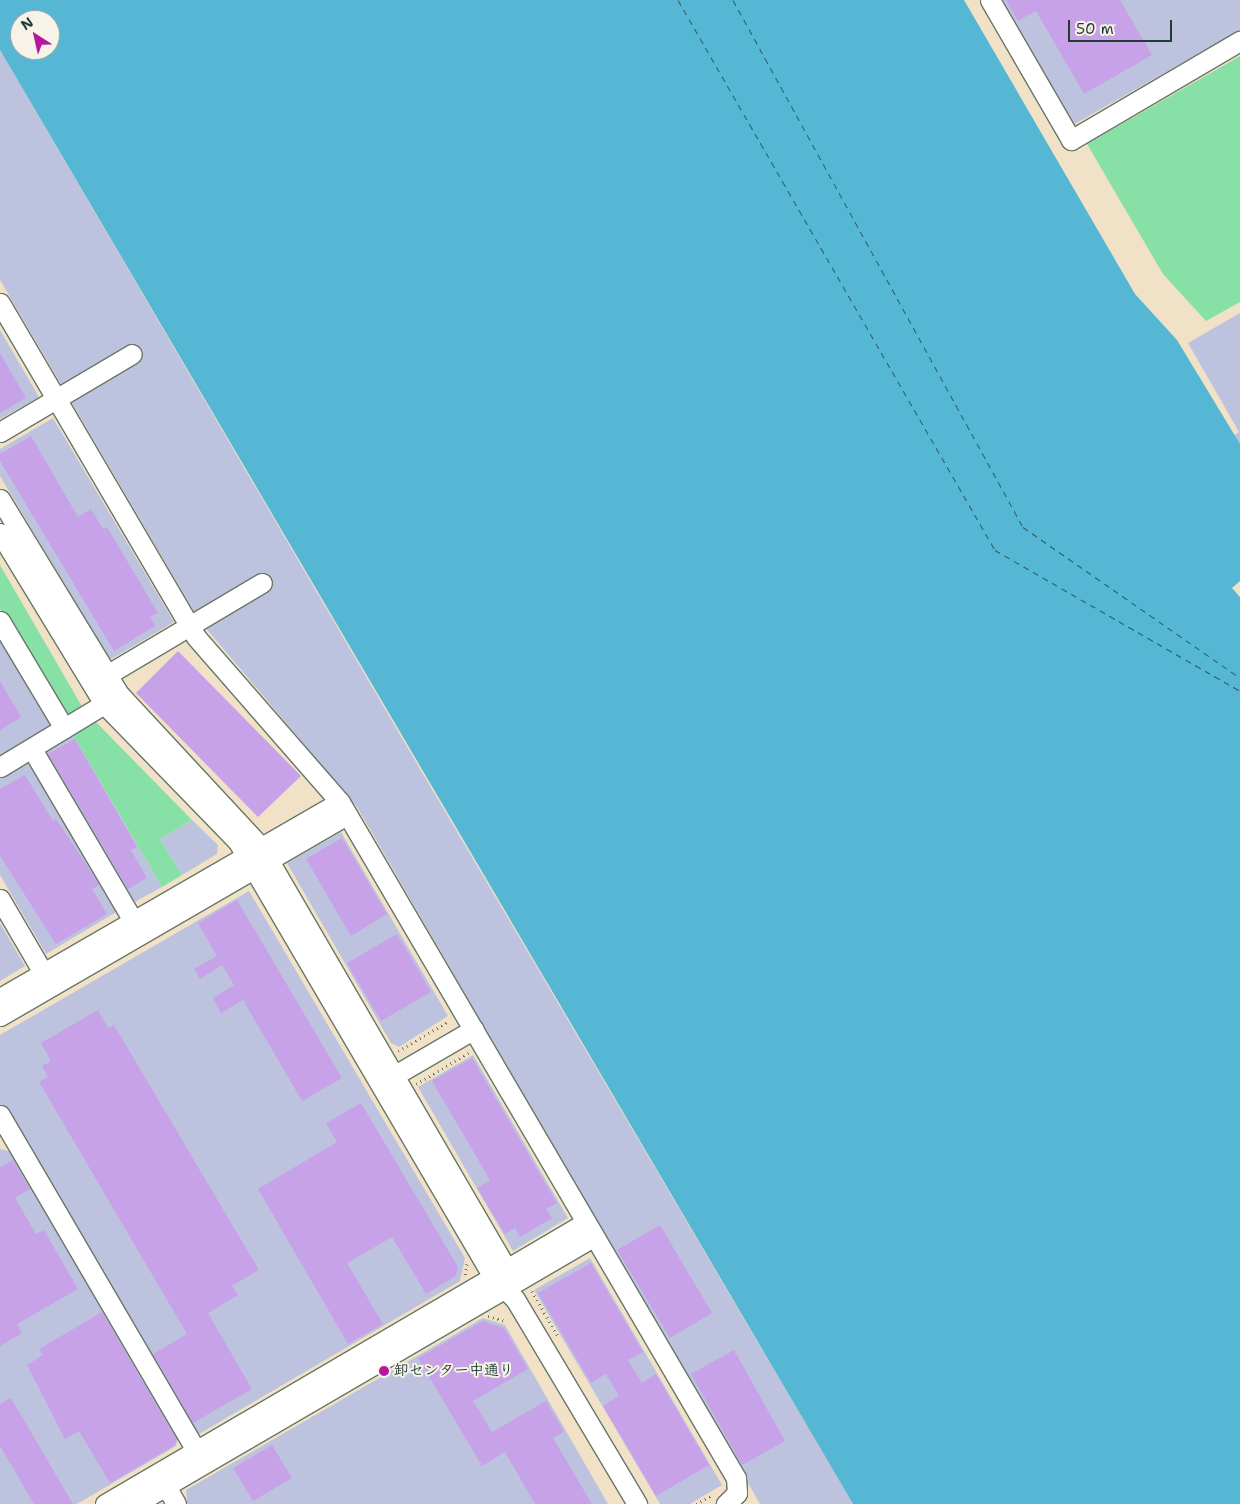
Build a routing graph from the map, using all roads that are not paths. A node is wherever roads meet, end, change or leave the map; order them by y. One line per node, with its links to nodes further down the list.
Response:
1 (990, 0): 2 (street)
2 (1240, 41)
3 (0, 303): 5 (street)
4 (132, 354): 5 (street)
5 (56, 399): 6 (street); 11 (street)
6 (0, 432)
7 (0, 499): 12 (street)
8 (2, 540): 12 (street)
9 (262, 583): 11 (street)
10 (0, 621): 14 (street)
11 (190, 626): 12 (street); 17 (street)
12 (98, 680): 13 (street)
13 (112, 700): 14 (street); 18 (street)
14 (64, 728): 15 (street)
15 (32, 749): 16 (street); 20 (street)
16 (0, 767)
17 (343, 808): 18 (street); 24 (street)
18 (258, 858): 20 (street); 25 (street)
19 (0, 899): 21 (street)
20 (136, 927): 21 (street)
21 (47, 979): 22 (street); 23 (street)
22 (0, 998)
23 (0, 1016)
24 (474, 1029): 25 (street); 28 (street)
25 (388, 1080): 29 (street)
26 (0, 1115): 27 (street)
27 (6, 1138): 30 (street)
28 (589, 1230): 29 (street); 32 (street)
29 (503, 1278): 30 (street); 36 (street)
30 (200, 1458): 31 (street)
31 (162, 1479): 33 (street); 34 (street); 35 (street)
32 (721, 1498)
33 (105, 1504)
34 (135, 1504)
35 (176, 1504)
36 (637, 1504)

